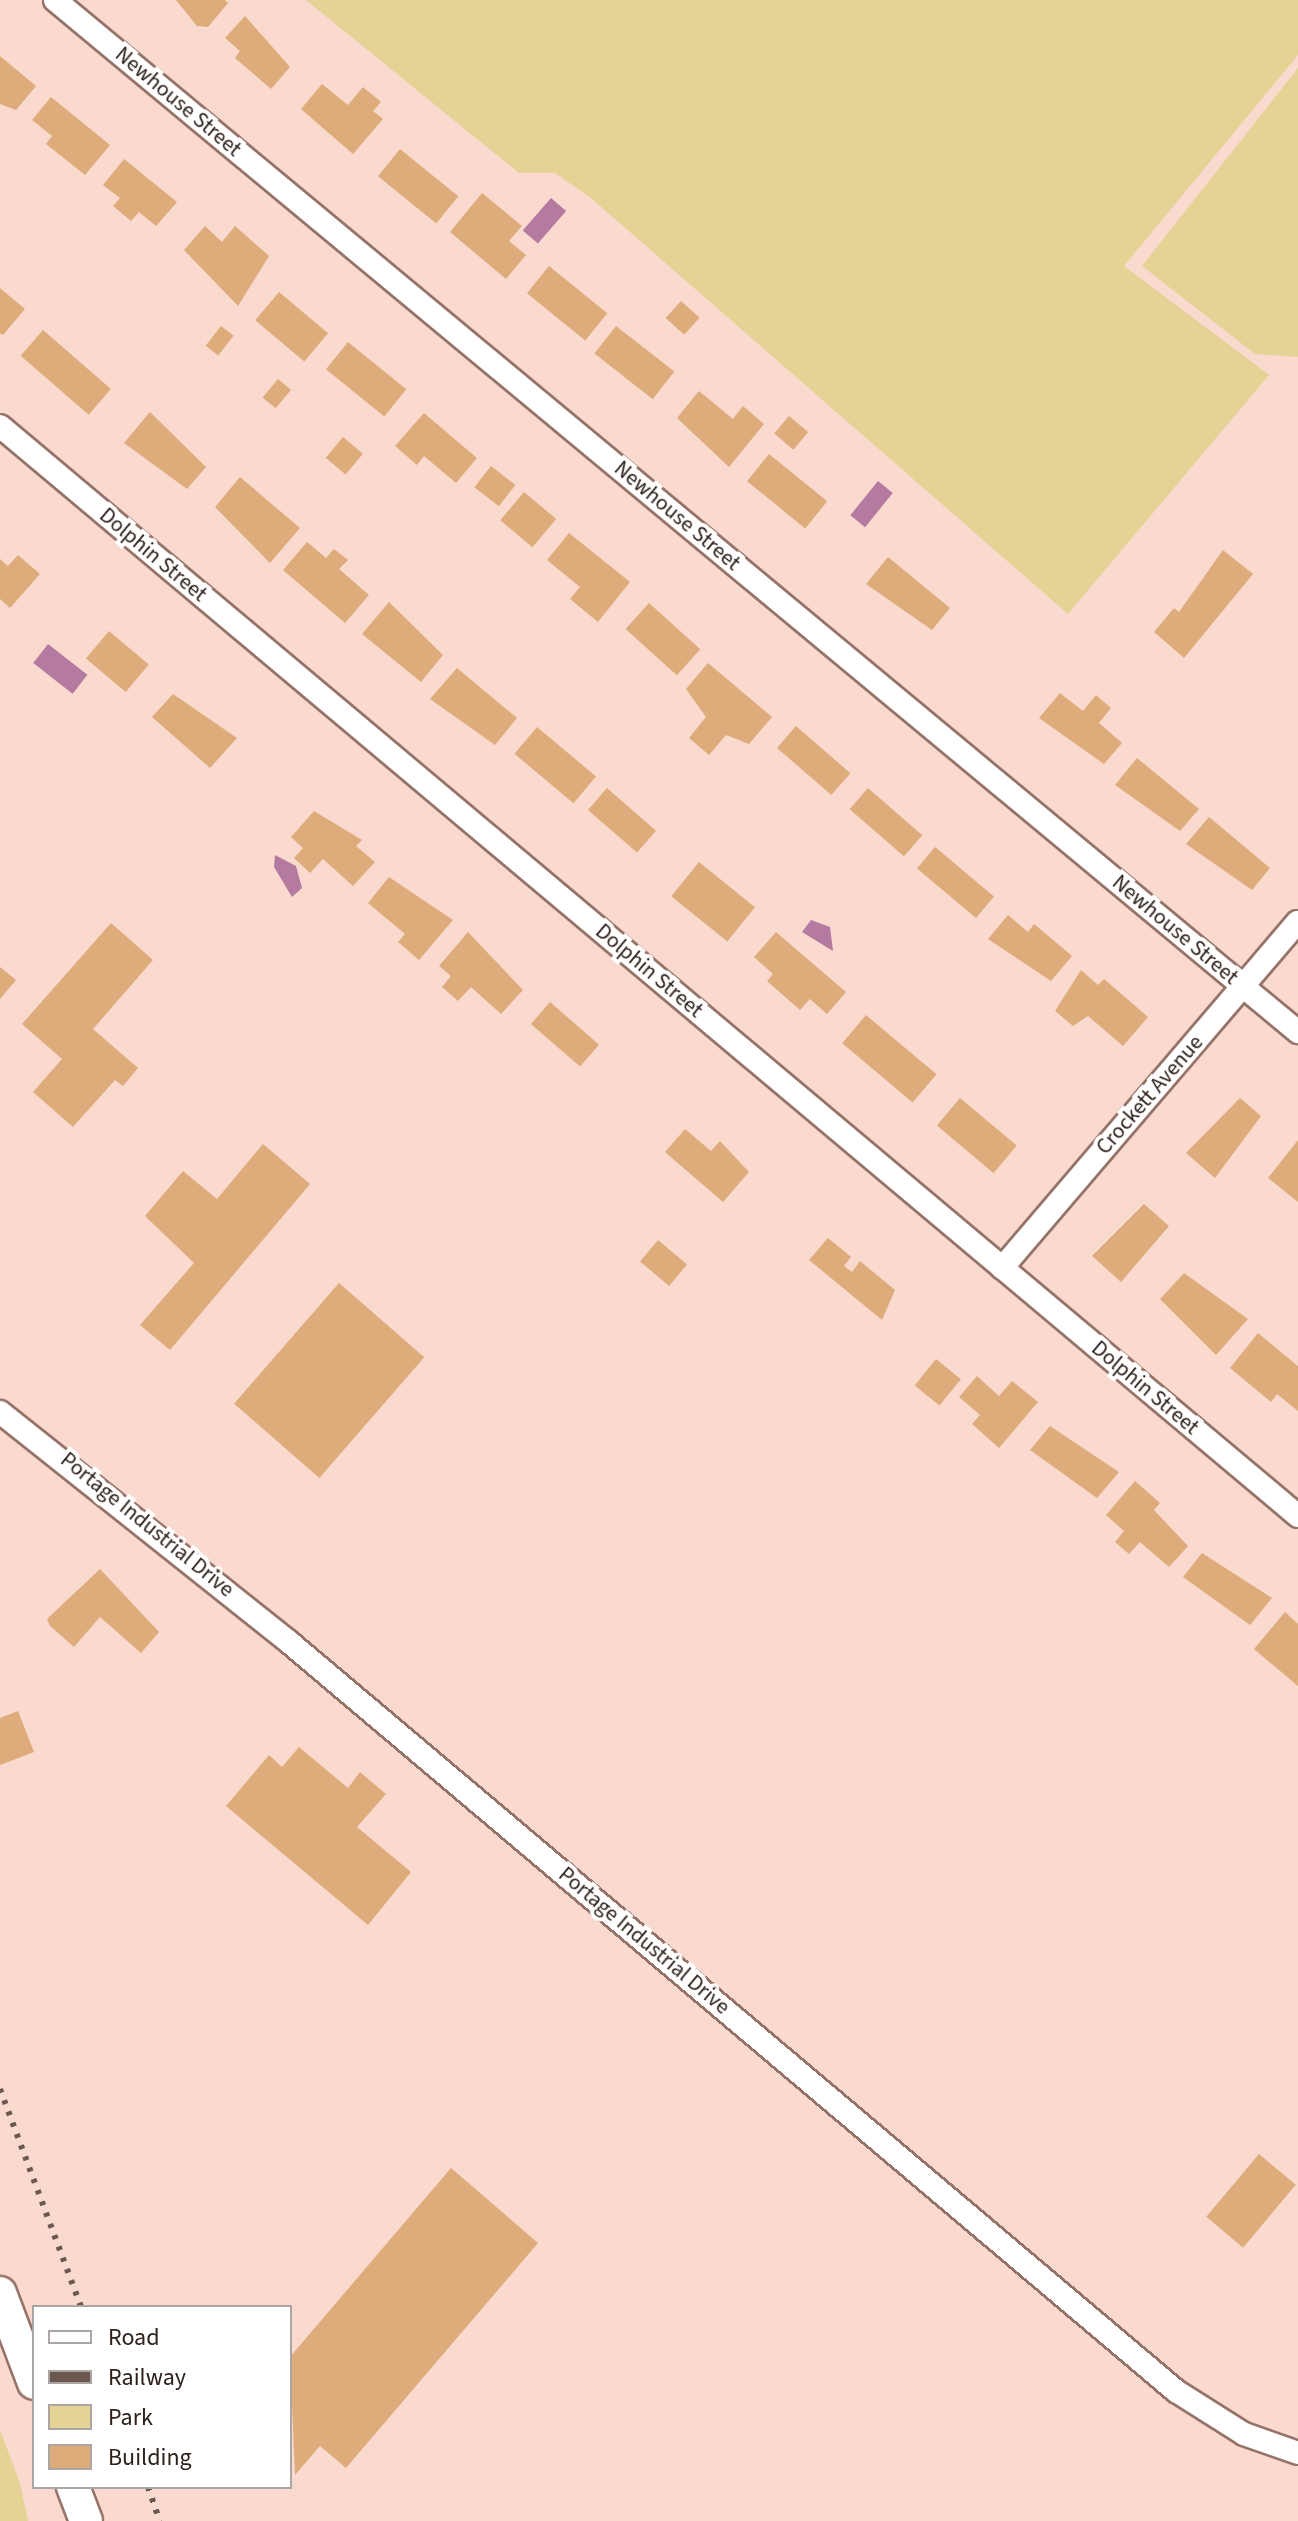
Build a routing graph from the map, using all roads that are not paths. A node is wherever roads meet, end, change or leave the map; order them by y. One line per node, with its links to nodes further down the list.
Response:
1 (55, 0): 4 (street, Newhouse Street)
2 (0, 426): 6 (street, Dolphin Street)
3 (1298, 922): 4 (street, Crockett Avenue)
4 (1243, 987): 5 (street, Newhouse Street); 6 (street, Crockett Avenue)
5 (1298, 1032)
6 (1002, 1268): 8 (street, Dolphin Street)
7 (0, 1412): 11 (street, Portage Industrial Drive)
8 (1298, 1516)
9 (0, 2293): 10 (main road)
10 (32, 2378)
11 (1298, 2453)
12 (74, 2489): 13 (main road)
13 (86, 2521)

